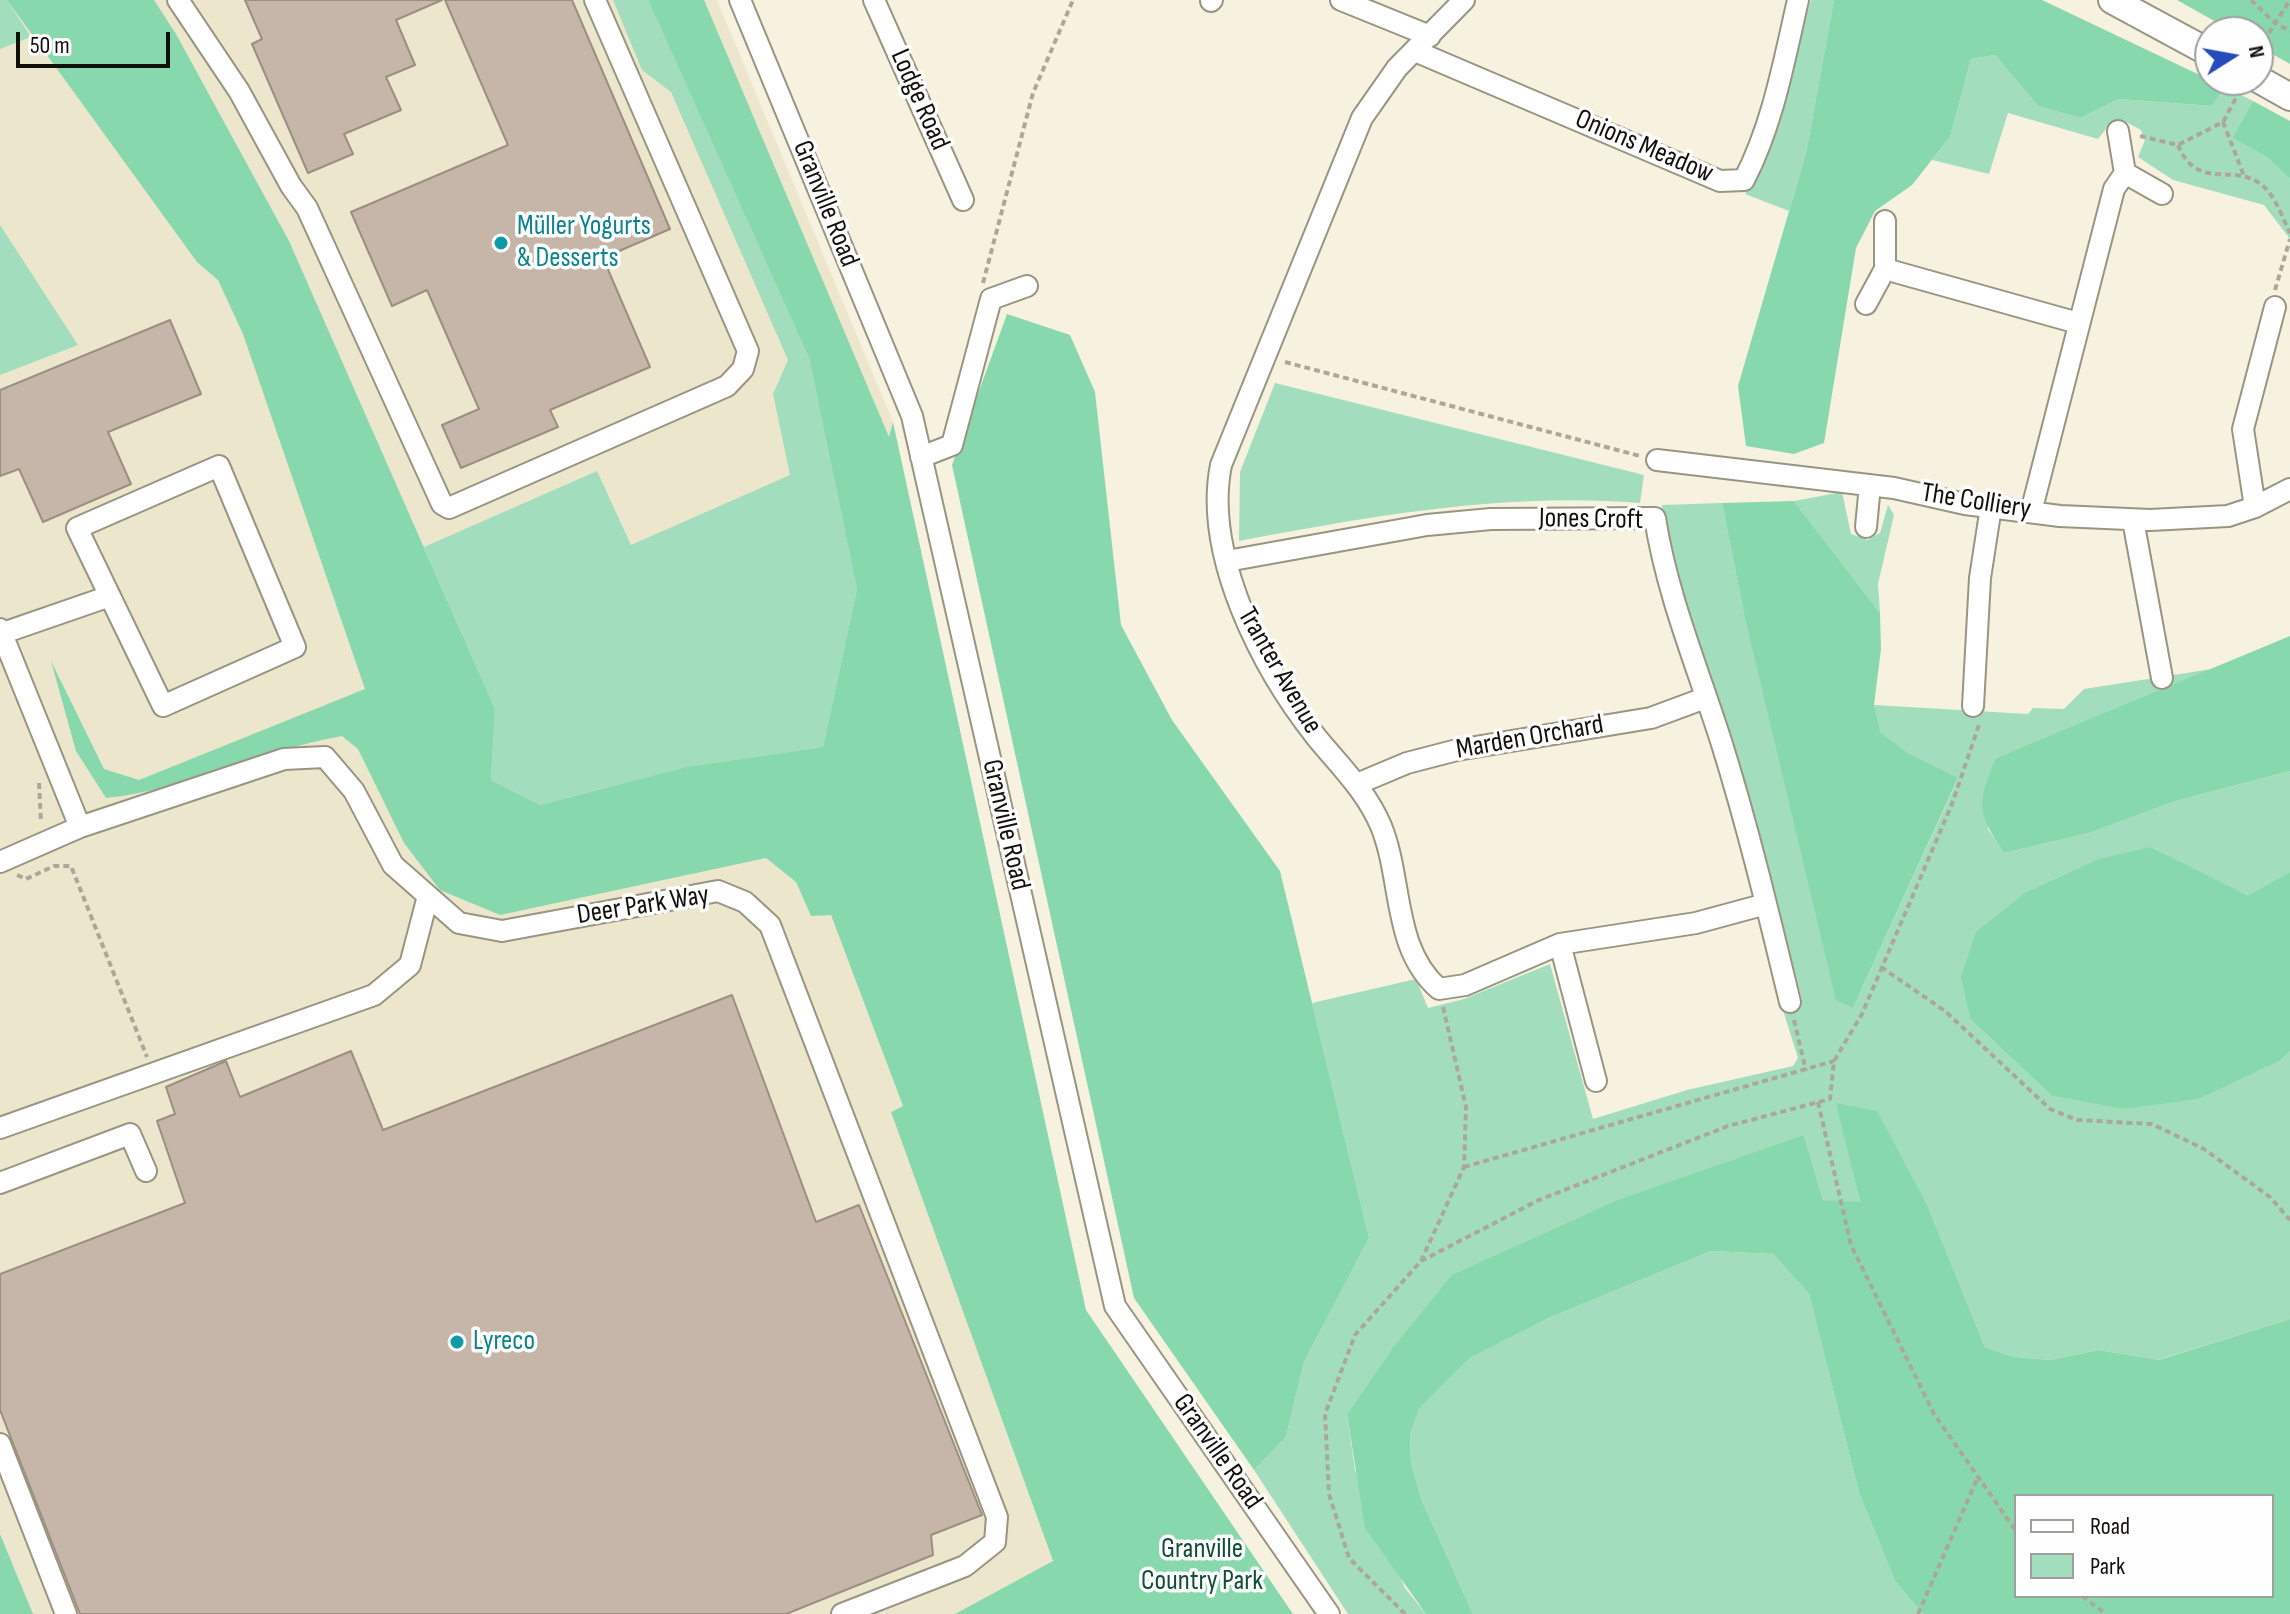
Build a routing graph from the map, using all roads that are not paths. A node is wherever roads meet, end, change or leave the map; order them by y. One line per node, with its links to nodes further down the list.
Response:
1 (178, 0): 2 (street)
2 (595, 0)
3 (740, 0): 21 (street, Granville Road)
4 (874, 0): 14 (street, Lodge Road)
5 (1341, 0): 9 (street)
6 (1464, 0): 9 (street, Tranter Avenue)
7 (1798, 0): 9 (street, Onions Meadow)
8 (2112, 0): 10 (main road)
9 (1423, 44): 30 (street, Tranter Avenue)
10 (2194, 44)
11 (2118, 131): 12 (street)
12 (2125, 173): 13 (street); 20 (street)
13 (2162, 194)
14 (963, 200)
15 (1885, 221): 16 (street)
16 (1885, 269): 19 (street); 20 (street)
17 (1027, 286): 21 (street)
18 (2274, 303): 26 (street)
19 (1866, 304)
20 (2078, 323): 27 (street)
21 (921, 457): 50 (street, Granville Road)
22 (1657, 460): 23 (street, The Colliery)
23 (1870, 485): 25 (street, The Colliery); 29 (street)
24 (2290, 489): 26 (street, The Colliery)
25 (1991, 507): 27 (street, The Colliery); 35 (street)
26 (2255, 507): 28 (street, The Colliery)
27 (2031, 512): 28 (street, The Colliery)
28 (2133, 520): 33 (street)
29 (1866, 527)
30 (1227, 561): 34 (street, Jones Croft); 36 (street, Tranter Avenue)
31 (110, 596): 31 (street); 32 (street)
32 (2, 631): 37 (street)
33 (2162, 678)
34 (1705, 698): 36 (street, Marden Orchard); 40 (street, Jones Croft)
35 (1973, 706)
36 (1357, 784): 41 (street, Tranter Avenue)
37 (80, 827): 38 (street); 39 (street, Deer Park Way)
38 (6, 867)
39 (428, 896): 44 (street); 49 (street, Deer Park Way)
40 (1766, 904): 41 (street); 42 (street, Jones Croft)
41 (1560, 944): 43 (street)
42 (1790, 1002)
43 (1596, 1081)
44 (0, 1128)
45 (146, 1171): 46 (street)
46 (0, 1183)
47 (0, 1444): 48 (street)
48 (66, 1614)
49 (842, 1614)
50 (1329, 1614)

